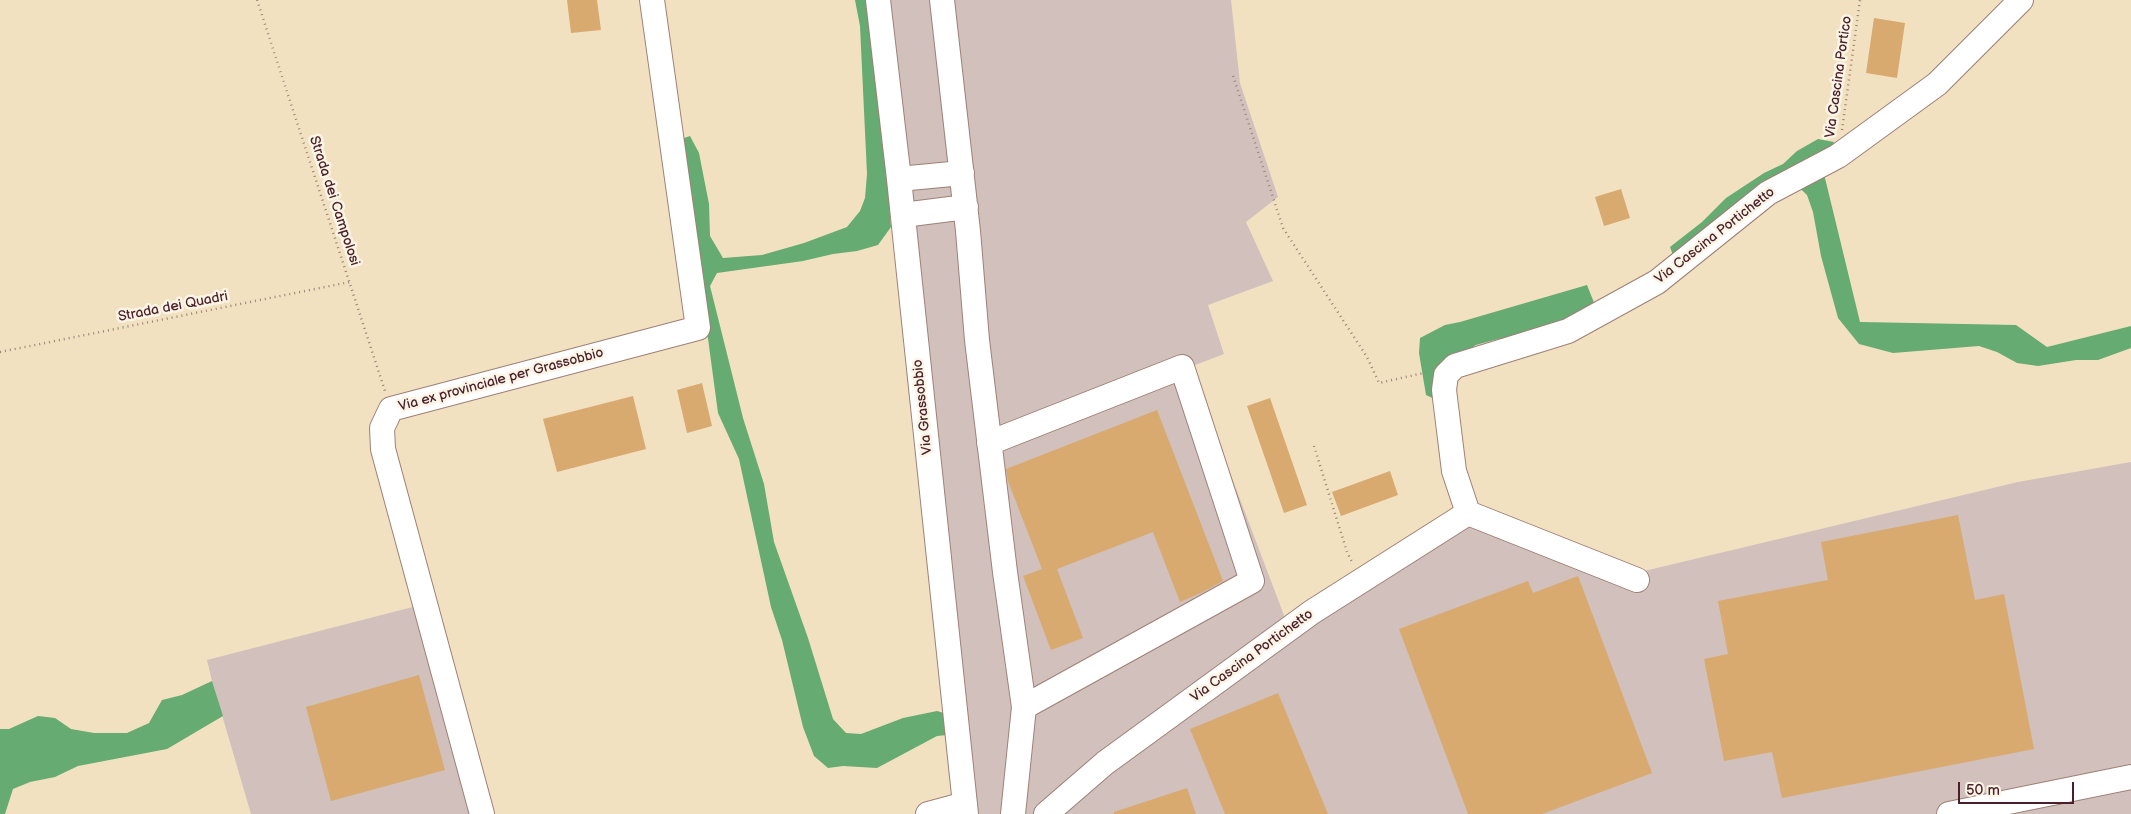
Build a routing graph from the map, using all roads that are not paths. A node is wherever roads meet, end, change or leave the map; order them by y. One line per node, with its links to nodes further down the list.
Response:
1 (652, 0): 15 (street, Via ex provinciale per Grassobbio)
2 (878, 0): 6 (street, Via Grassobbio)
3 (942, 0): 5 (street)
4 (2021, 0): 10 (street, Via Cascina Portichetto)
5 (962, 173): 6 (street); 7 (street)
6 (899, 179): 8 (street, Via Grassobbio)
7 (966, 207): 8 (street); 9 (street)
8 (903, 215): 14 (street, Via Grassobbio)
9 (989, 443): 12 (street); 12 (street)
10 (1468, 513): 11 (street); 18 (street, Via Cascina Portichetto)
11 (1637, 580)
12 (1024, 707): 17 (street)
13 (2131, 777): 19 (street)
14 (965, 809): 16 (street)
15 (482, 814)
16 (928, 814)
17 (1013, 814)
18 (1046, 814)
19 (1950, 814)

